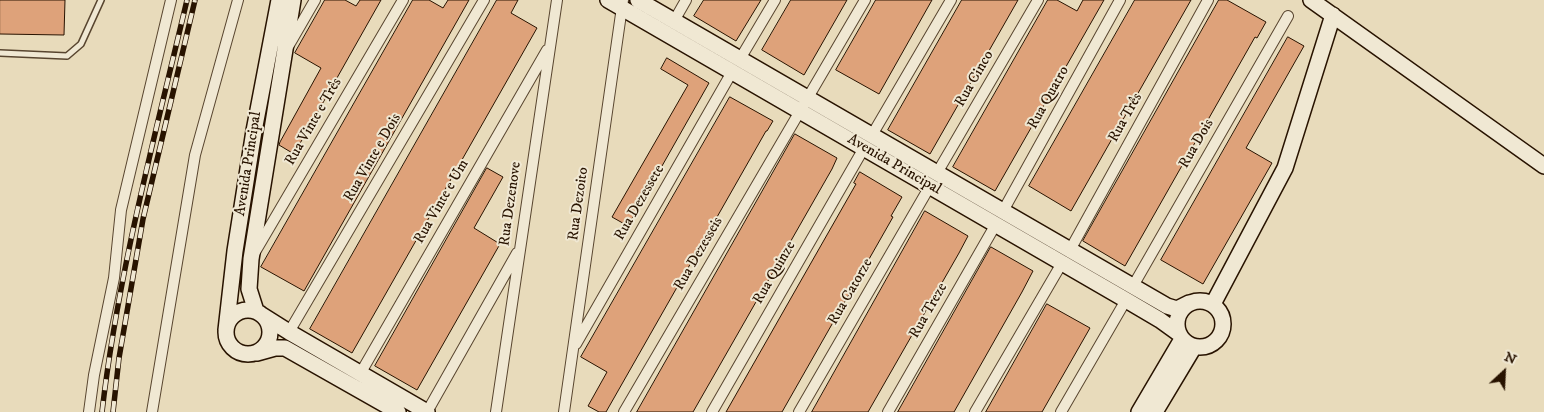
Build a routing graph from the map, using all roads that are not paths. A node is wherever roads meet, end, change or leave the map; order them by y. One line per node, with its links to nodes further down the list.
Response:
1 (101, 0): 24 (lane)
2 (171, 0): 45 (street)
3 (238, 0): 46 (street)
4 (290, 0): 25 (street, Avenida Principal); 39 (street, Avenida Principal)
5 (315, 0): 25 (street)
6 (403, 0): 34 (street, Rua Vinte e Três)
7 (484, 0): 40 (street, Rua Vinte e Dois)
8 (556, 0): 23 (street, Rua Dezenove)
9 (608, 0): 19 (street, Avenida Principal)
10 (638, 0): 22 (street, Avenida Principal)
11 (686, 0): 22 (street)
12 (775, 0): 26 (street, Rua Dezessete)
13 (866, 0): 27 (street, Rua Dezesseis)
14 (951, 0): 28 (street, Rua Quinze)
15 (1038, 0): 30 (street, Rua Cinco)
16 (1120, 0): 31 (street, Rua Quatro)
17 (1208, 0): 33 (street, Rua Três)
18 (1311, 0): 21 (street)
19 (623, 4): 26 (street, Avenida Principal); 42 (street, Rua Dezoito)
20 (1288, 16): 35 (street, Rua Dois)
21 (1332, 16): 29 (street); 37 (street)
22 (674, 21): 26 (street, Avenida Principal)
23 (550, 45): 32 (street, Rua Dezenove); 44 (street, Rua Vinte e Um)
24 (0, 53)
25 (283, 54): 34 (street, Avenida Principal)
26 (736, 66): 27 (street, Avenida Principal); 42 (street, Rua Dezessete)
27 (804, 105): 28 (street, Avenida Principal); 51 (street, Rua Dezesseis)
28 (868, 142): 30 (street, Avenida Principal); 52 (street, Rua Quinze)
29 (1544, 166)
30 (934, 180): 31 (street, Avenida Principal); 53 (street, Rua Catorze)
31 (1000, 218): 33 (street, Avenida Principal); 54 (street, Rua Treze)
32 (520, 248): 48 (street); 49 (street, Rua Dezenove)
33 (1066, 256): 35 (street, Avenida Principal); 55 (street, Rua Três)
34 (251, 259): 38 (street, Avenida Principal)
35 (1130, 293): 36 (street, Avenida Principal); 41 (street, Avenida Principal); 56 (street, Rua Dois)
36 (1189, 302): 37 (street, Avenida Principal); 41 (street)
37 (1213, 304): 41 (street)
38 (259, 313): 39 (street); 40 (street); 43 (street, Avenida Principal)
39 (226, 330): 43 (street)
40 (289, 332): 44 (street)
41 (1185, 340): 57 (street); 58 (street)
42 (573, 349): 50 (street, Rua Dezoito)
43 (257, 353): 47 (street)
44 (360, 374): 48 (street)
45 (89, 412)
46 (152, 412)
47 (398, 412)
48 (427, 412)
49 (496, 412)
50 (564, 412)
51 (624, 412)
52 (712, 412)
53 (799, 412)
54 (888, 412)
55 (975, 412)
56 (1061, 412)
57 (1139, 412)
58 (1155, 412)

